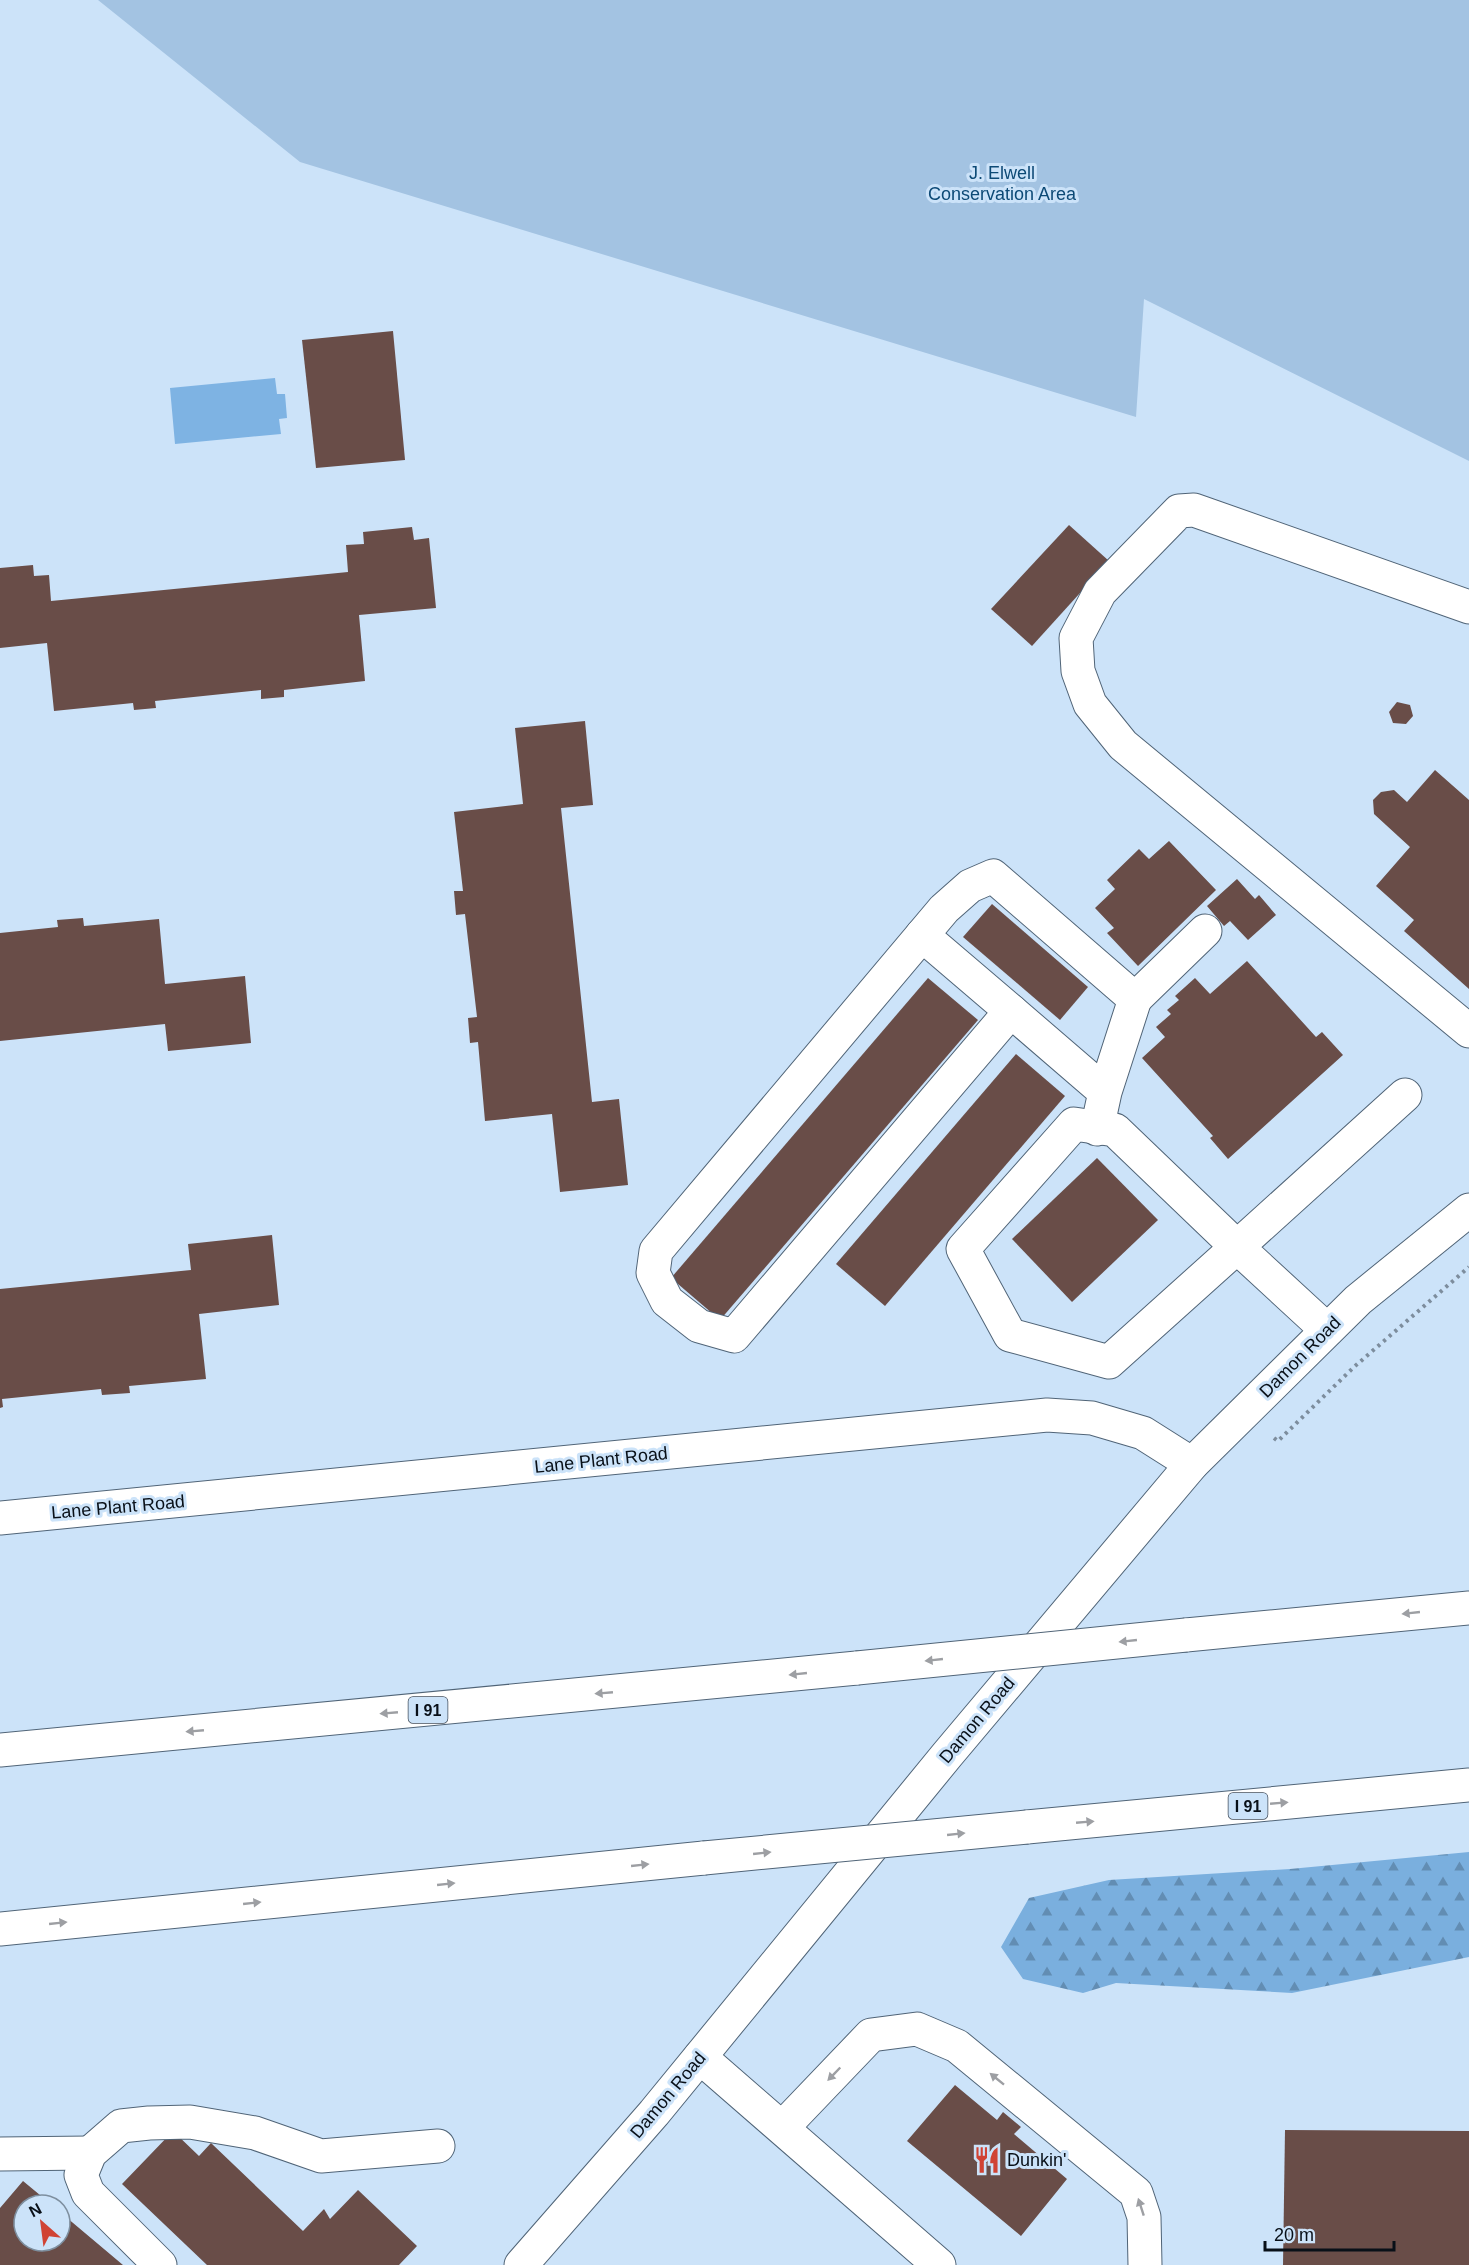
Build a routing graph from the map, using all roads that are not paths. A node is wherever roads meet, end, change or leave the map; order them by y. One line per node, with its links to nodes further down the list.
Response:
1 (1469, 607): 6 (main road)
2 (1205, 932): 4 (main road)
3 (922, 935): 4 (main road); 5 (main road); 5 (main road)
4 (1135, 999): 7 (main road)
5 (1011, 1011): 7 (main road)
6 (1469, 1031)
7 (1105, 1092): 9 (main road)
8 (1405, 1095): 11 (main road)
9 (1097, 1129): 11 (main road); 11 (main road)
10 (1469, 1210): 12 (main road, Damon Road)
11 (1238, 1247): 12 (main road)
12 (1327, 1330): 13 (main road, Damon Road)
13 (1192, 1464): 14 (main road, Lane Plant Road); 19 (main road, Damon Road)
14 (0, 1518)
15 (1469, 1608): 16 (main road, I 91, one-way to 16, bridge)
16 (0, 1749)
17 (1469, 1785): 18 (main road, I 91, one-way to 17, bridge)
18 (0, 1929)
19 (700, 2057): 20 (main road); 25 (main road, Damon Road)
20 (783, 2127): 26 (main road); 27 (main road, one-way to 20)
21 (438, 2146): 22 (main road)
22 (90, 2153): 23 (main road); 24 (main road)
23 (0, 2154)
24 (160, 2265)
25 (521, 2265)
26 (939, 2265)
27 (1145, 2265)

